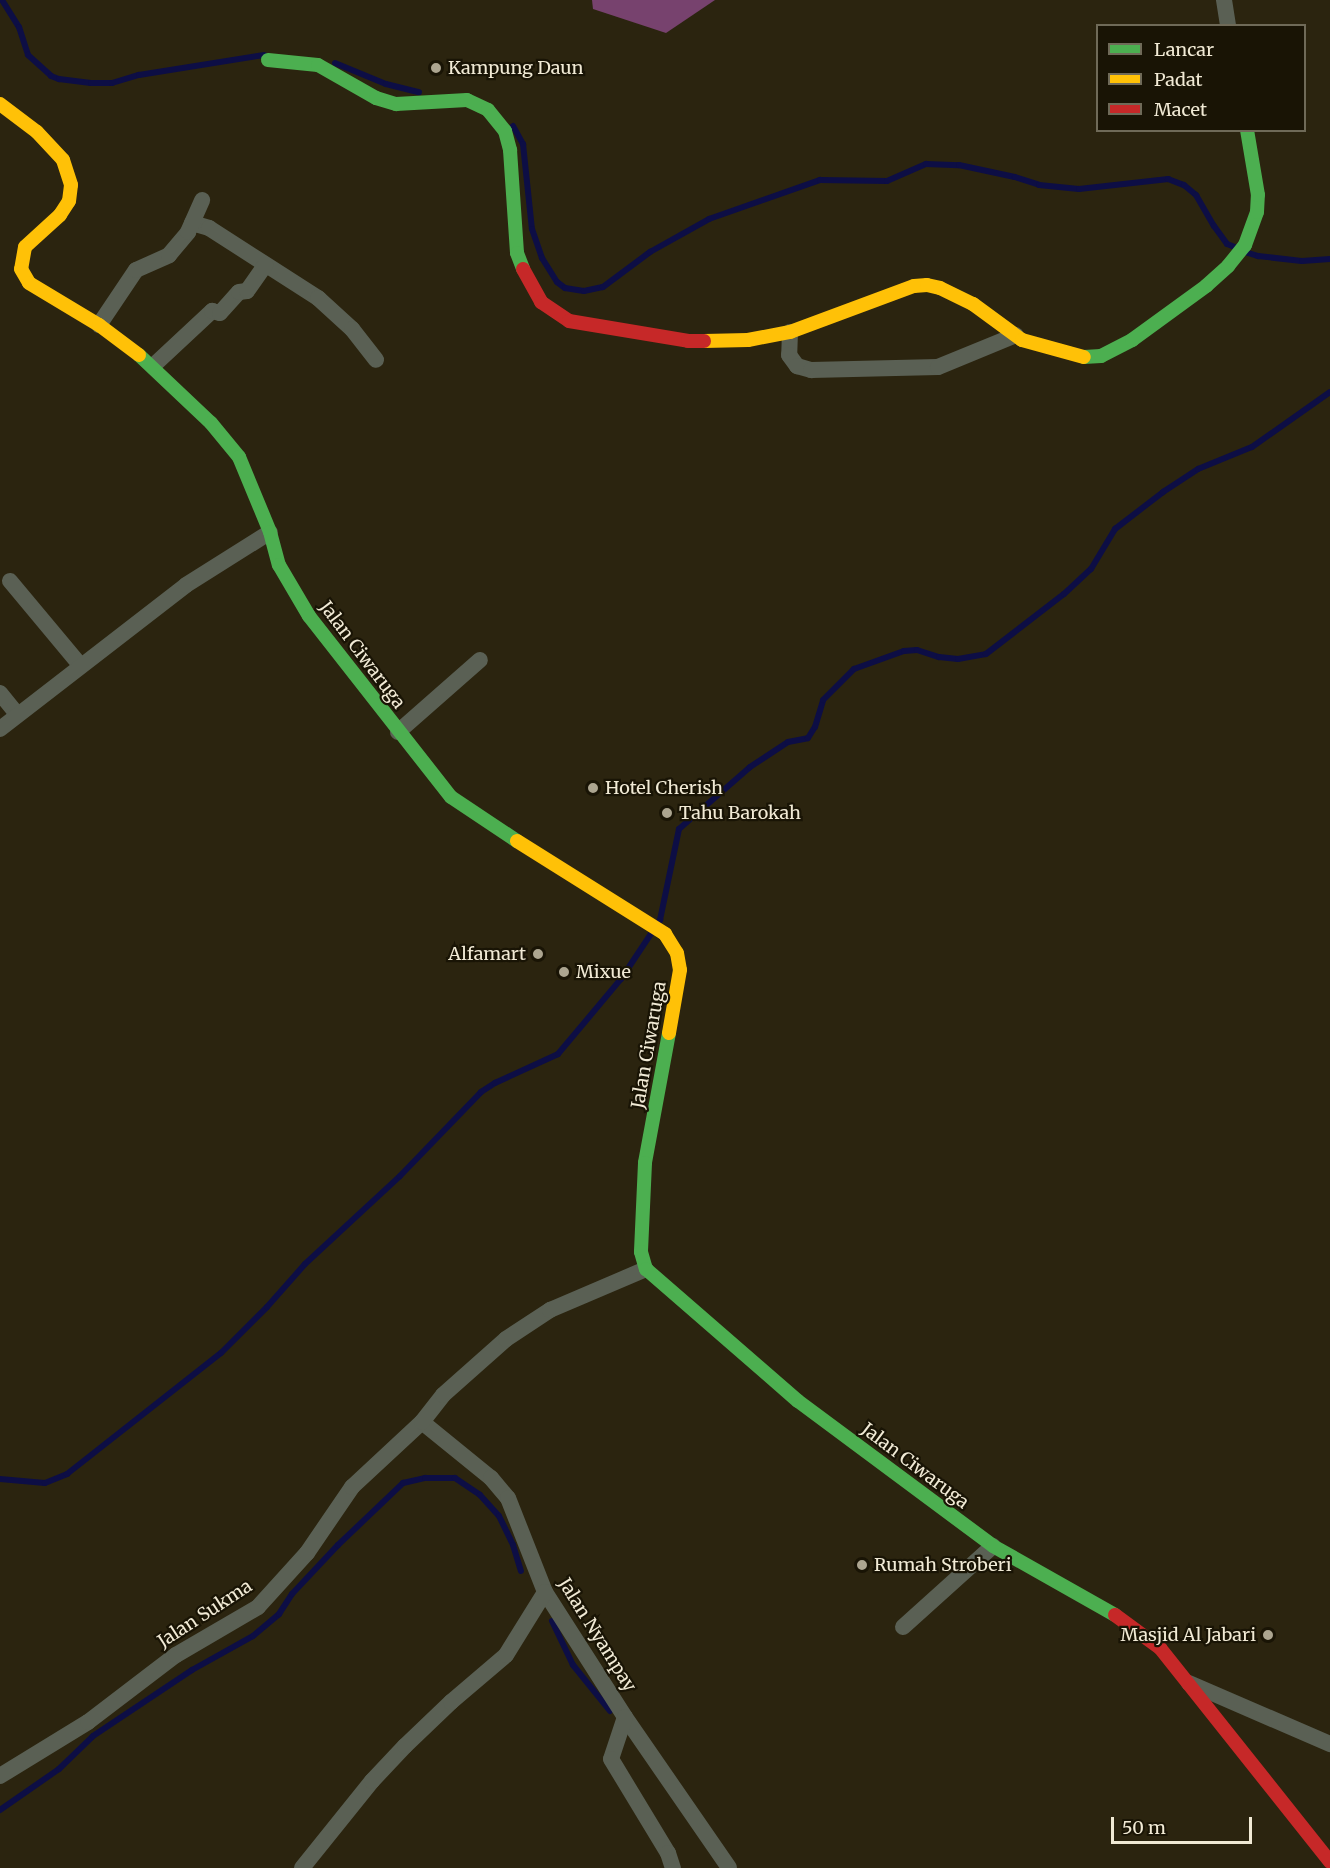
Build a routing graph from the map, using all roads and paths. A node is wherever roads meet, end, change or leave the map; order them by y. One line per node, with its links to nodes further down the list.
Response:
1 (1224, 0): 2 (street)
2 (1228, 24)
3 (268, 60): 10 (street)
4 (0, 104): 9 (street, Jalan Ciwaruga)
5 (1247, 132): 11 (street)
6 (202, 200): 7 (street)
7 (192, 223): 8 (street); 9 (street)
8 (265, 265): 12 (street); 13 (street)
9 (99, 325): 13 (street, Jalan Ciwaruga)
10 (790, 332): 11 (street); 11 (street)
11 (1016, 335)
12 (376, 360)
13 (153, 366): 14 (street, Jalan Ciwaruga)
14 (270, 532): 17 (street); 21 (street, Jalan Ciwaruga)
15 (10, 581): 17 (street)
16 (480, 660): 21 (street)
17 (80, 665): 19 (street)
18 (0, 693): 19 (street)
19 (17, 714): 20 (street)
20 (0, 729)
21 (398, 732): 22 (street, Jalan Ciwaruga)
22 (646, 1269): 23 (street); 24 (street, Jalan Ciwaruga)
23 (422, 1422): 25 (street, Jalan Nyampay); 30 (street, Jalan Sukma)
24 (993, 1546): 26 (street); 27 (street, Jalan Ciwaruga)
25 (545, 1592): 28 (street, Jalan Nyampay); 32 (street)
26 (903, 1627)
27 (1190, 1683): 29 (street); 31 (street, Jalan Ciwaruga)
28 (625, 1717): 33 (street); 34 (street, Jalan Nyampay)
29 (1330, 1744)
30 (0, 1776)
31 (1330, 1862)
32 (302, 1868)
33 (673, 1868)
34 (729, 1868)

